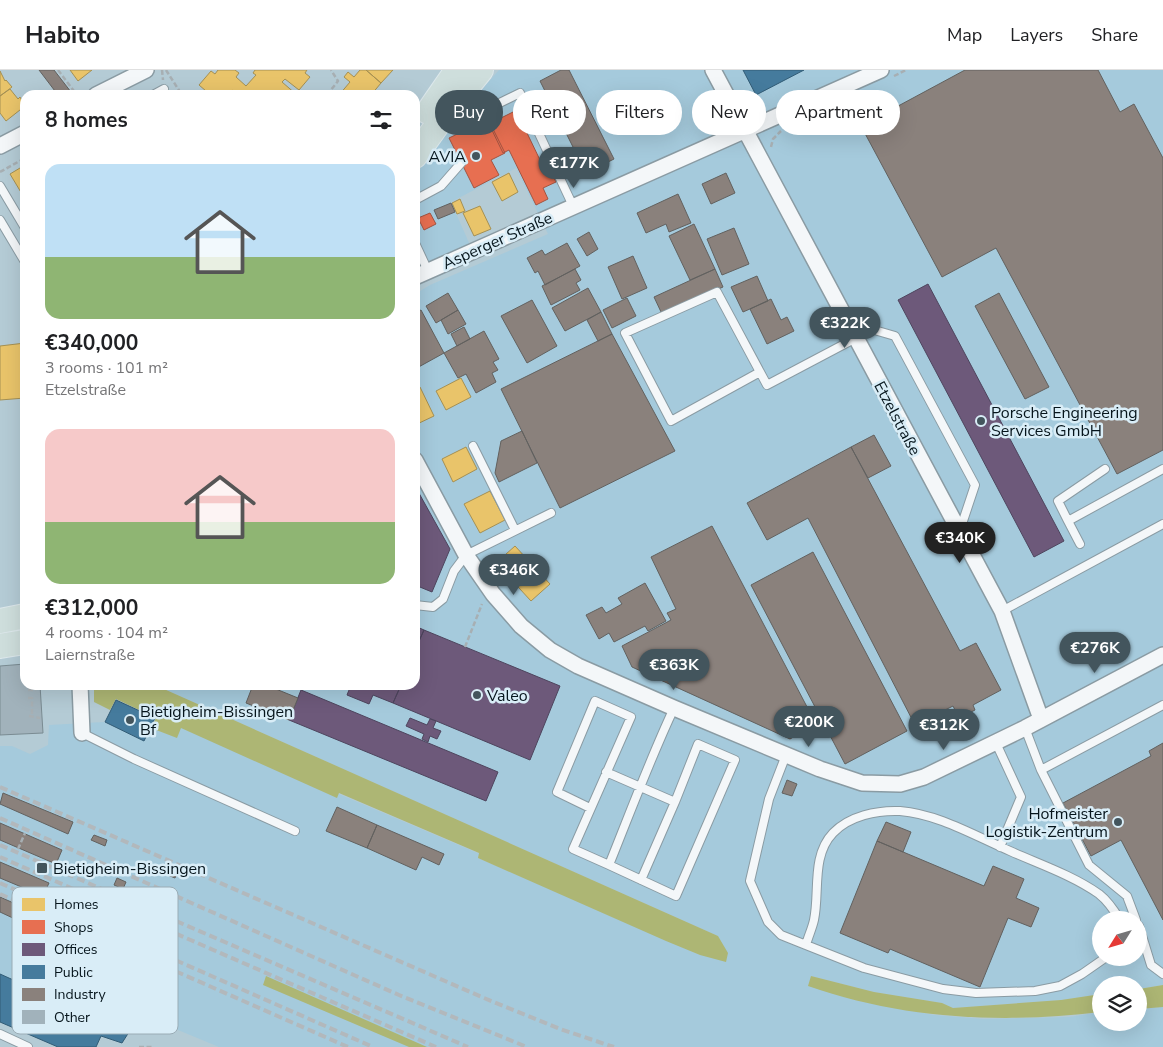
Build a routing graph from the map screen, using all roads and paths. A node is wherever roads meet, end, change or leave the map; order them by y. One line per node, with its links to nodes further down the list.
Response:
1 (58, 70): 8 (path)
2 (146, 70): 9 (street)
3 (331, 70): 10 (path)
4 (481, 70): 7 (main road)
5 (713, 70): 11 (street, Etzelstraße)
6 (874, 72): 13 (street, Asperger Straße)
7 (462, 79): 14 (main road); 19 (main road)
8 (73, 90)
9 (106, 90)
10 (331, 90)
11 (724, 90)
12 (503, 102): 25 (lane)
13 (766, 122)
14 (420, 125)
15 (738, 135): 25 (street, Asperger Straße)
16 (749, 135): 30 (street, Etzelstraße)
17 (20, 136): 18 (street)
18 (0, 146)
19 (420, 148)
20 (20, 161): 22 (path)
21 (462, 162): 24 (lane)
22 (0, 172)
23 (0, 186): 27 (lane)
24 (420, 197)
25 (573, 206): 29 (street, Asperger Straße)
26 (0, 220): 28 (lane)
27 (20, 220)
28 (20, 254)
29 (422, 274)
30 (854, 335): 31 (lane); 39 (street, Etzelstraße); 39 (lane)
31 (760, 372): 31 (lane)
32 (473, 446): 40 (lane)
33 (420, 469): 42 (street)
34 (1105, 469): 37 (lane)
35 (1163, 469): 37 (lane)
36 (551, 513): 40 (lane)
37 (1068, 521): 41 (lane)
38 (1163, 524): 45 (lane)
39 (956, 525): 45 (street, Etzelstraße)
40 (515, 530): 42 (lane)
41 (1080, 544)
42 (466, 555): 43 (street); 44 (lane)
43 (493, 594): 50 (path); 57 (street)
44 (420, 606)
45 (1002, 611): 60 (street, Etzelstraße)
46 (20, 617): 47 (main road)
47 (0, 621)
48 (20, 643): 49 (main road)
49 (0, 646)
50 (465, 646)
51 (1163, 655): 60 (street)
52 (28, 690): 53 (path)
53 (38, 690)
54 (80, 690): 63 (street)
55 (28, 698): 58 (path)
56 (1163, 705): 66 (lane)
57 (674, 708): 65 (street); 68 (lane)
58 (32, 714)
59 (40, 718): 61 (path)
60 (1041, 719): 62 (street)
61 (31, 721)
62 (1025, 728): 64 (street); 66 (lane)
63 (82, 733): 71 (lane)
64 (996, 742): 65 (street); 75 (lane)
65 (786, 755): 81 (lane)
66 (1041, 770): 80 (lane)
67 (606, 772): 68 (lane); 70 (lane); 70 (lane)
68 (641, 787): 69 (lane); 77 (lane)
69 (675, 802): 78 (lane); 78 (lane)
70 (590, 808): 77 (lane)
71 (295, 832)
72 (25, 833): 74 (path)
73 (16, 839): 74 (path)
74 (22, 841): 76 (path)
75 (1000, 847): 79 (lane); 81 (lane)
76 (18, 849)
77 (609, 865): 78 (lane)
78 (642, 880)
79 (1115, 911)
80 (1133, 911)
81 (806, 946): 83 (lane)
82 (1148, 953): 84 (lane)
83 (1094, 966)
84 (1163, 974)
85 (0, 1034): 86 (lane)
86 (28, 1047)
87 (138, 1047): 88 (path)
88 (153, 1047)

